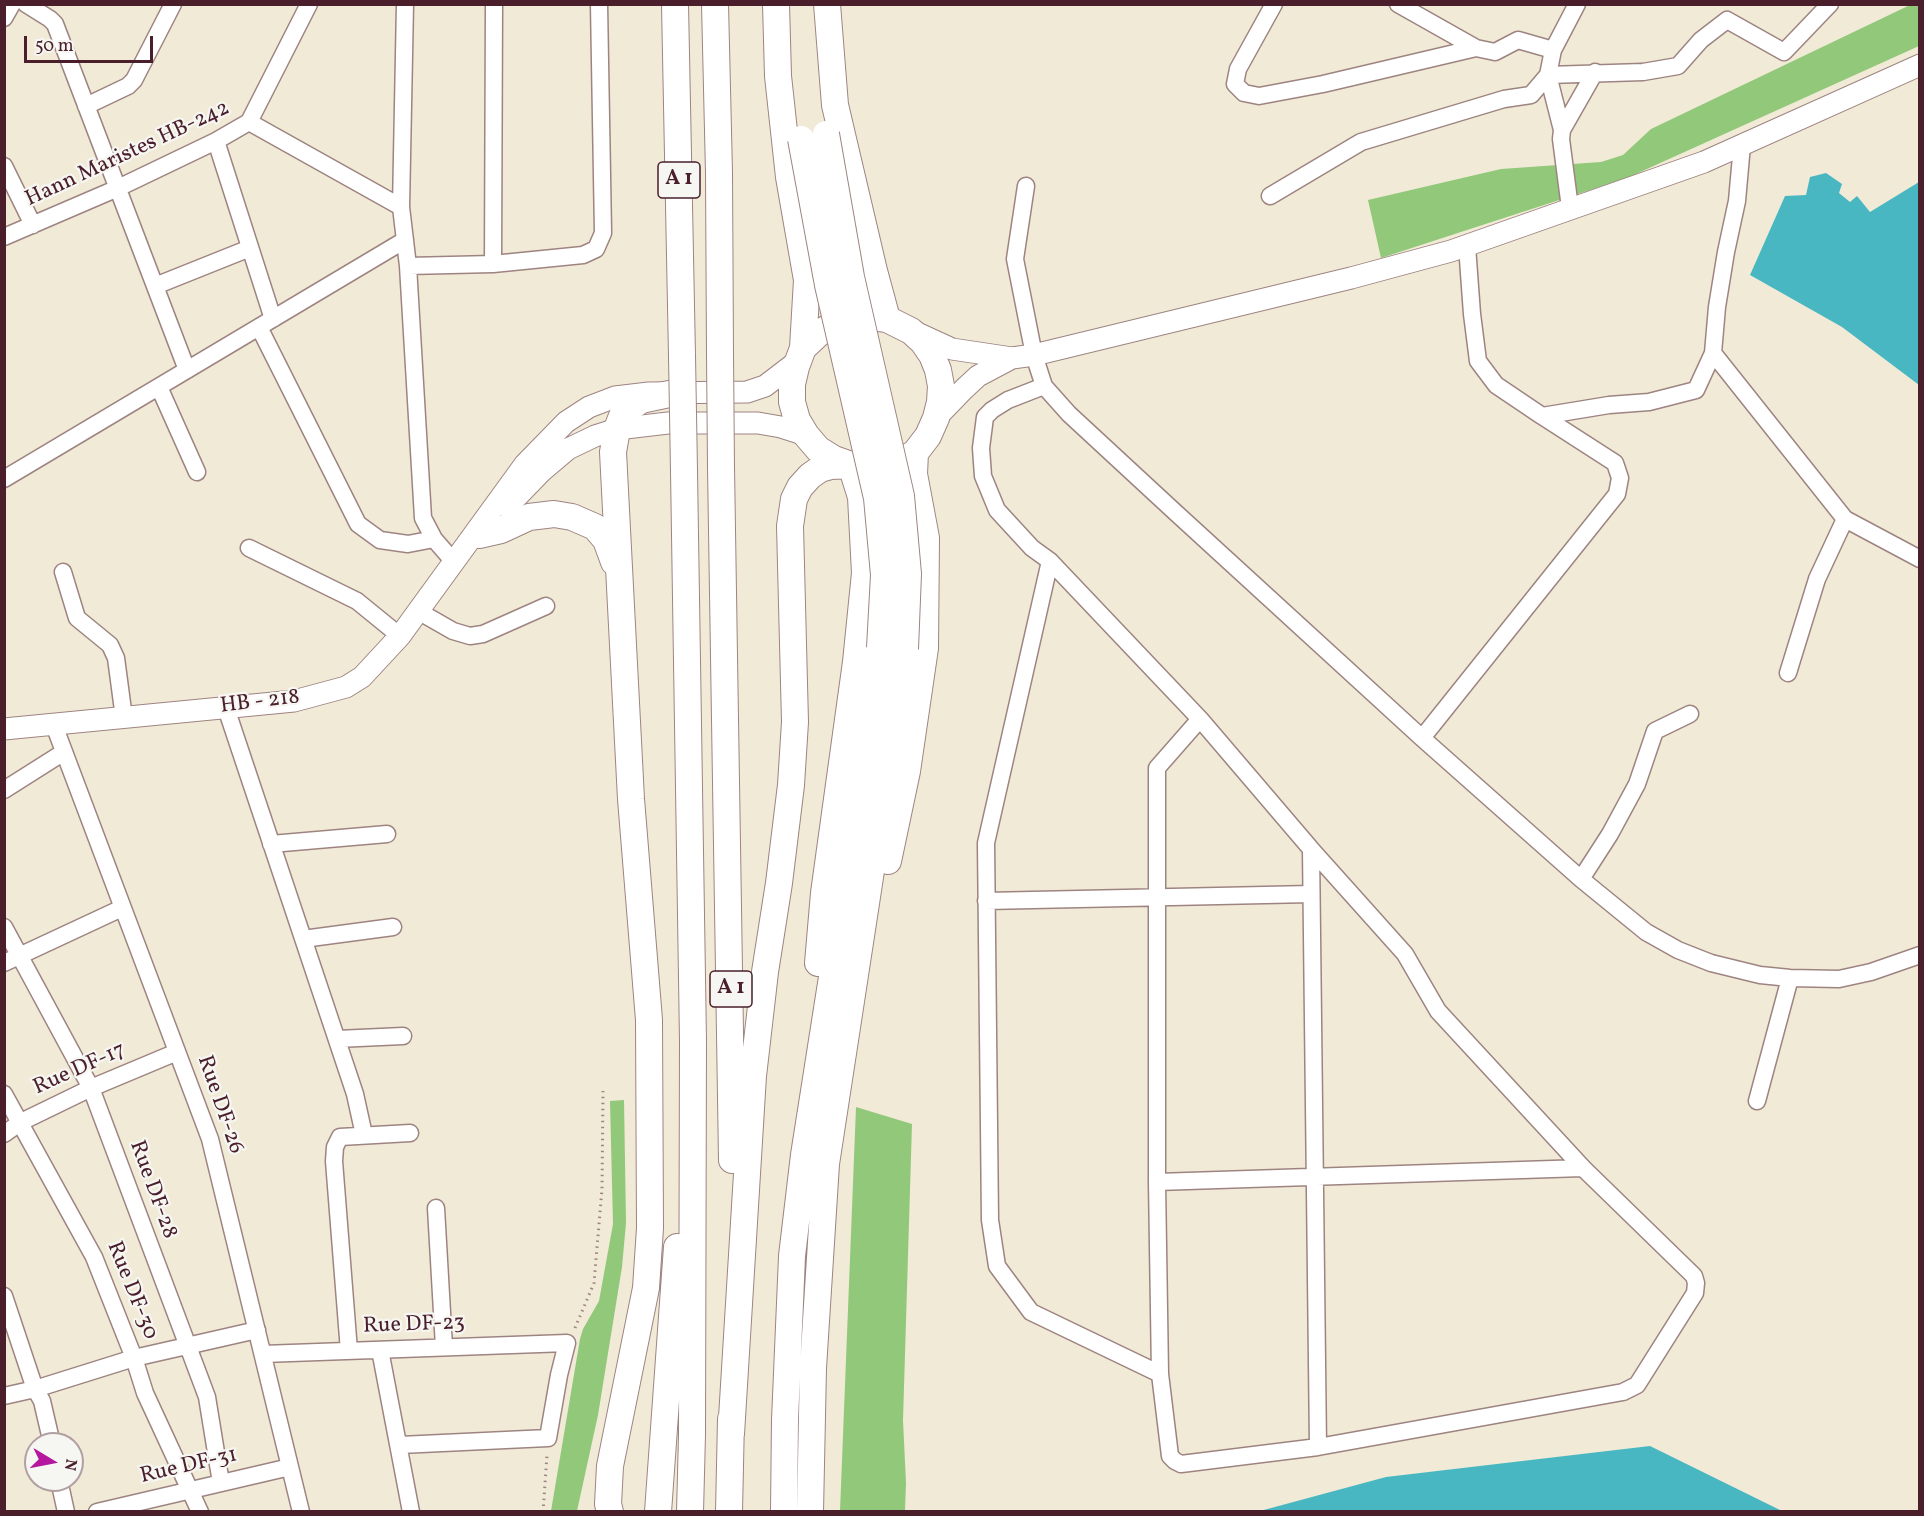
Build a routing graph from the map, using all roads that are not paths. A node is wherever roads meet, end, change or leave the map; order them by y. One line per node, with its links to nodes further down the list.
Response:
1 (12, 4): 18 (street)
2 (26, 4): 24 (street)
3 (173, 4): 24 (street)
4 (309, 4): 25 (street, Hann Maristes HB-242)
5 (405, 4): 33 (street)
6 (494, 4): 40 (street)
7 (599, 4): 40 (street)
8 (675, 4): 101 (highway, A 1, bridge)
9 (715, 4): 127 (highway, A 1, bridge)
10 (776, 4): 47 (highway)
11 (790, 4): 74 (highway, bridge)
12 (814, 4): 74 (highway, bridge)
13 (827, 4): 43 (highway)
14 (1274, 4): 19 (street)
15 (1577, 4): 20 (street)
16 (1830, 4): 22 (street)
17 (1402, 6): 19 (street)
18 (4, 18)
19 (1476, 48): 20 (street)
20 (1553, 50): 23 (street)
21 (1920, 65): 28 (main road)
22 (1595, 72): 23 (street); 26 (street)
23 (1548, 75): 26 (street); 32 (street)
24 (86, 106): 31 (street)
25 (249, 122): 27 (street, Hann Maristes HB-242); 33 (street)
26 (1562, 130): 34 (street)
27 (216, 141): 31 (street, Hann Maristes HB-242); 39 (street)
28 (1742, 145): 34 (main road); 46 (street)
29 (4, 166): 35 (street)
30 (1026, 186): 48 (street)
31 (118, 188): 35 (street, Hann Maristes HB-242); 42 (street)
32 (1270, 196)
33 (401, 207): 37 (street)
34 (1570, 208): 38 (main road)
35 (33, 225): 36 (street, Hann Maristes HB-242)
36 (4, 237)
37 (405, 240): 41 (street); 44 (street)
38 (1467, 246): 48 (main road); 54 (street)
39 (250, 248): 42 (street); 44 (street)
40 (493, 264): 41 (street)
41 (408, 266): 64 (street)
42 (155, 286): 50 (street)
43 (887, 319): 45 (highway); 47 (highway)
44 (266, 323): 50 (street); 64 (street)
45 (911, 331): 49 (main road); 55 (highway)
46 (1713, 353): 54 (street); 62 (street)
47 (801, 354): 53 (main road); 57 (highway)
48 (1034, 355): 49 (main road); 51 (street)
49 (1012, 358): 55 (main road)
50 (187, 370): 52 (street)
51 (1044, 386): 68 (street); 82 (street)
52 (159, 387): 60 (street); 61 (street)
53 (674, 393): 56 (highway); 66 (main road)
54 (1542, 416): 82 (street)
55 (936, 418): 58 (highway)
56 (617, 429): 57 (main road); 63 (main road); 70 (highway)
57 (806, 435): 59 (highway)
58 (915, 453): 59 (highway); 110 (highway)
59 (851, 465): 110 (highway); 127 (highway)
60 (197, 472)
61 (4, 479)
62 (1845, 519): 67 (street); 75 (street)
63 (480, 535): 66 (main road); 70 (highway)
64 (434, 539): 66 (street)
65 (249, 548): 73 (street)
66 (455, 560): 72 (main road, HB - 218)
67 (1920, 560)
68 (1050, 561): 79 (street); 91 (street)
69 (63, 572): 78 (street)
70 (621, 600): 139 (highway)
71 (546, 606): 72 (street)
72 (418, 611): 73 (main road, HB - 218)
73 (400, 636): 76 (main road, HB - 218)
74 (892, 649): 110 (highway)
75 (1788, 673)
76 (226, 708): 78 (main road, HB - 218); 86 (street)
77 (1690, 714): 88 (street)
78 (124, 718): 80 (main road, HB - 218)
79 (1200, 719): 87 (street); 90 (street)
80 (54, 725): 81 (main road, HB - 218); 83 (street, Rue DF-26)
81 (4, 729)
82 (1422, 738): 88 (street)
83 (64, 752): 84 (street); 92 (street, Rue DF-26)
84 (4, 790)
85 (387, 834): 86 (street)
86 (271, 844): 95 (street)
87 (1311, 849): 89 (street); 111 (street)
88 (1581, 879): 98 (street)
89 (1311, 894): 90 (street); 112 (street)
90 (1158, 897): 91 (street); 113 (street)
91 (986, 901): 123 (street)
92 (122, 909): 97 (street); 102 (street, Rue DF-26)
93 (4, 927): 97 (street, Rue DF-28)
94 (393, 927): 95 (street)
95 (303, 939): 100 (street)
96 (1920, 955): 98 (street)
97 (12, 960): 103 (street, Rue DF-28)
98 (1790, 978): 105 (street)
99 (403, 1036): 100 (street)
100 (337, 1039): 109 (street)
101 (693, 1041): 140 (highway); 141 (highway, A 1)
102 (177, 1052): 103 (street, Rue DF-17); 116 (street, Rue DF-26)
103 (90, 1088): 106 (street, Rue DF-17); 117 (street, Rue DF-28)
104 (4, 1094): 106 (street, Rue DF-30)
105 (1757, 1101)
106 (21, 1122): 108 (street, Rue DF-17); 122 (street, Rue DF-30)
107 (410, 1133): 109 (street)
108 (4, 1134)
109 (364, 1135): 120 (street)
110 (815, 1160): 143 (highway); 144 (highway)
111 (1582, 1168): 112 (street); 129 (street)
112 (1314, 1176): 113 (street); 129 (street)
113 (1156, 1182): 123 (street)
114 (436, 1208): 118 (street)
115 (4, 1296): 124 (street)
116 (257, 1330): 117 (street); 121 (street, Rue DF-26)
117 (186, 1345): 122 (street); 131 (street, Rue DF-28)
118 (444, 1347): 119 (street, Rue DF-23); 128 (street, Rue DF-23)
119 (380, 1350): 120 (street, Rue DF-23); 128 (street)
120 (349, 1351): 121 (street, Rue DF-23)
121 (263, 1354): 130 (street, Rue DF-26)
122 (134, 1358): 124 (street); 132 (street, Rue DF-30)
123 (1160, 1374): 129 (street)
124 (35, 1389): 125 (street); 126 (street)
125 (4, 1396)
126 (48, 1432)
127 (731, 1434): 142 (highway, A 1)
128 (400, 1445): 138 (street)
129 (1317, 1447)
130 (290, 1467): 131 (street, Rue DF-31); 137 (street, Rue DF-26)
131 (221, 1482): 132 (street, Rue DF-31)
132 (190, 1490): 135 (street, Rue DF-31); 136 (street, Rue DF-30)
133 (62, 1492): 134 (street)
134 (66, 1512)
135 (97, 1512)
136 (200, 1512)
137 (301, 1512)
138 (411, 1512)
139 (610, 1512)
140 (658, 1512)
141 (690, 1512)
142 (729, 1512)
143 (784, 1512)
144 (810, 1512)

